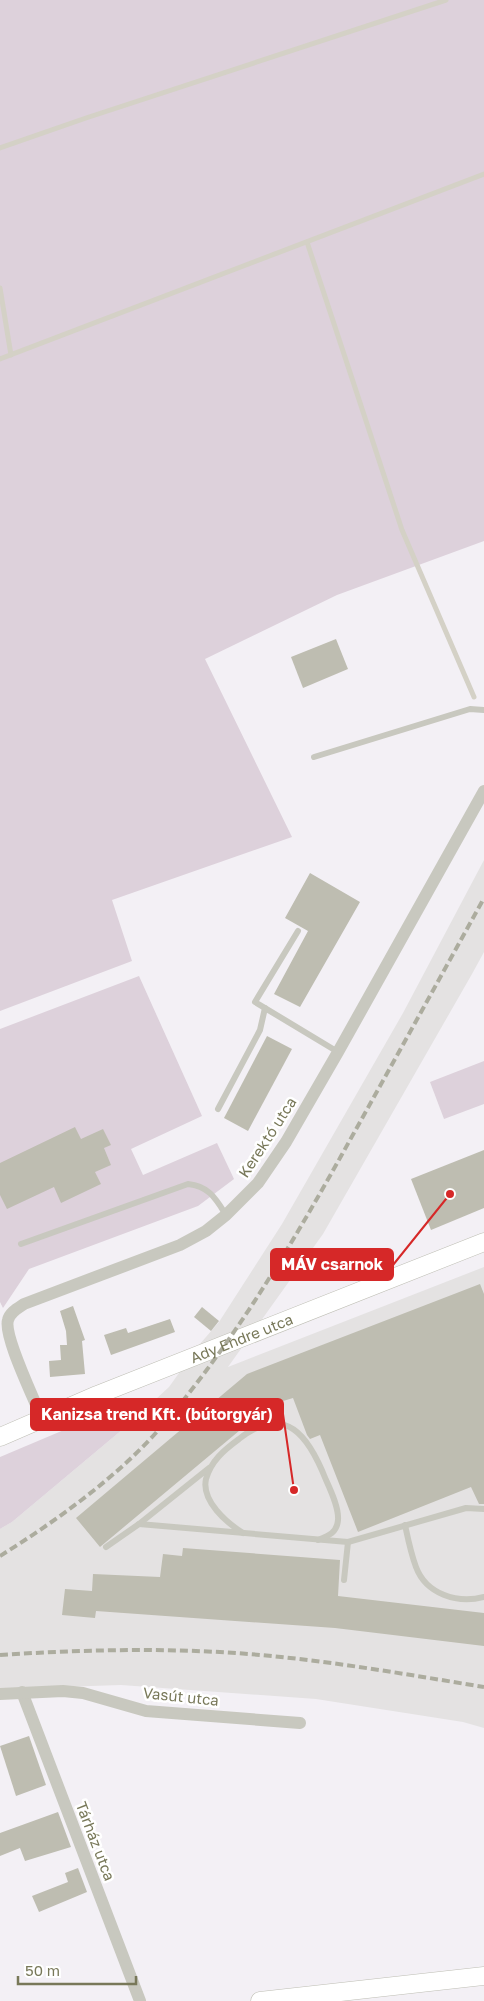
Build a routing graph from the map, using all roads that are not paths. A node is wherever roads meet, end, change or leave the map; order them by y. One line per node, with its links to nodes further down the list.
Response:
1 (484, 710): 2 (lane)
2 (314, 757)
3 (484, 791): 6 (street, Kerektó utca)
4 (298, 930): 5 (lane)
5 (265, 1008): 6 (lane); 7 (lane)
6 (338, 1052): 8 (street, Kerektó utca)
7 (218, 1109)
8 (226, 1216): 10 (lane); 11 (street, Kerektó utca)
9 (484, 1242): 12 (street, Ady Endre utca)
10 (21, 1244)
11 (4, 1337): 12 (street, Kerektó utca)
12 (42, 1419): 13 (street, Ady Endre utca)
13 (0, 1437)
14 (210, 1467): 16 (lane); 18 (lane); 19 (lane)
15 (484, 1509): 17 (lane)
16 (140, 1524): 18 (lane); 21 (lane)
17 (405, 1525): 20 (lane); 23 (lane)
18 (245, 1534): 19 (lane)
19 (317, 1540): 20 (lane)
20 (348, 1542): 22 (lane)
21 (106, 1547)
22 (344, 1580)
23 (484, 1597)
24 (22, 1692): 25 (street, Vasút utca); 26 (street, Vasút utca); 28 (street, Tárház utca)
25 (0, 1694)
26 (300, 1723)
27 (484, 1976): 29 (street)
28 (140, 2001)
29 (260, 2001)

